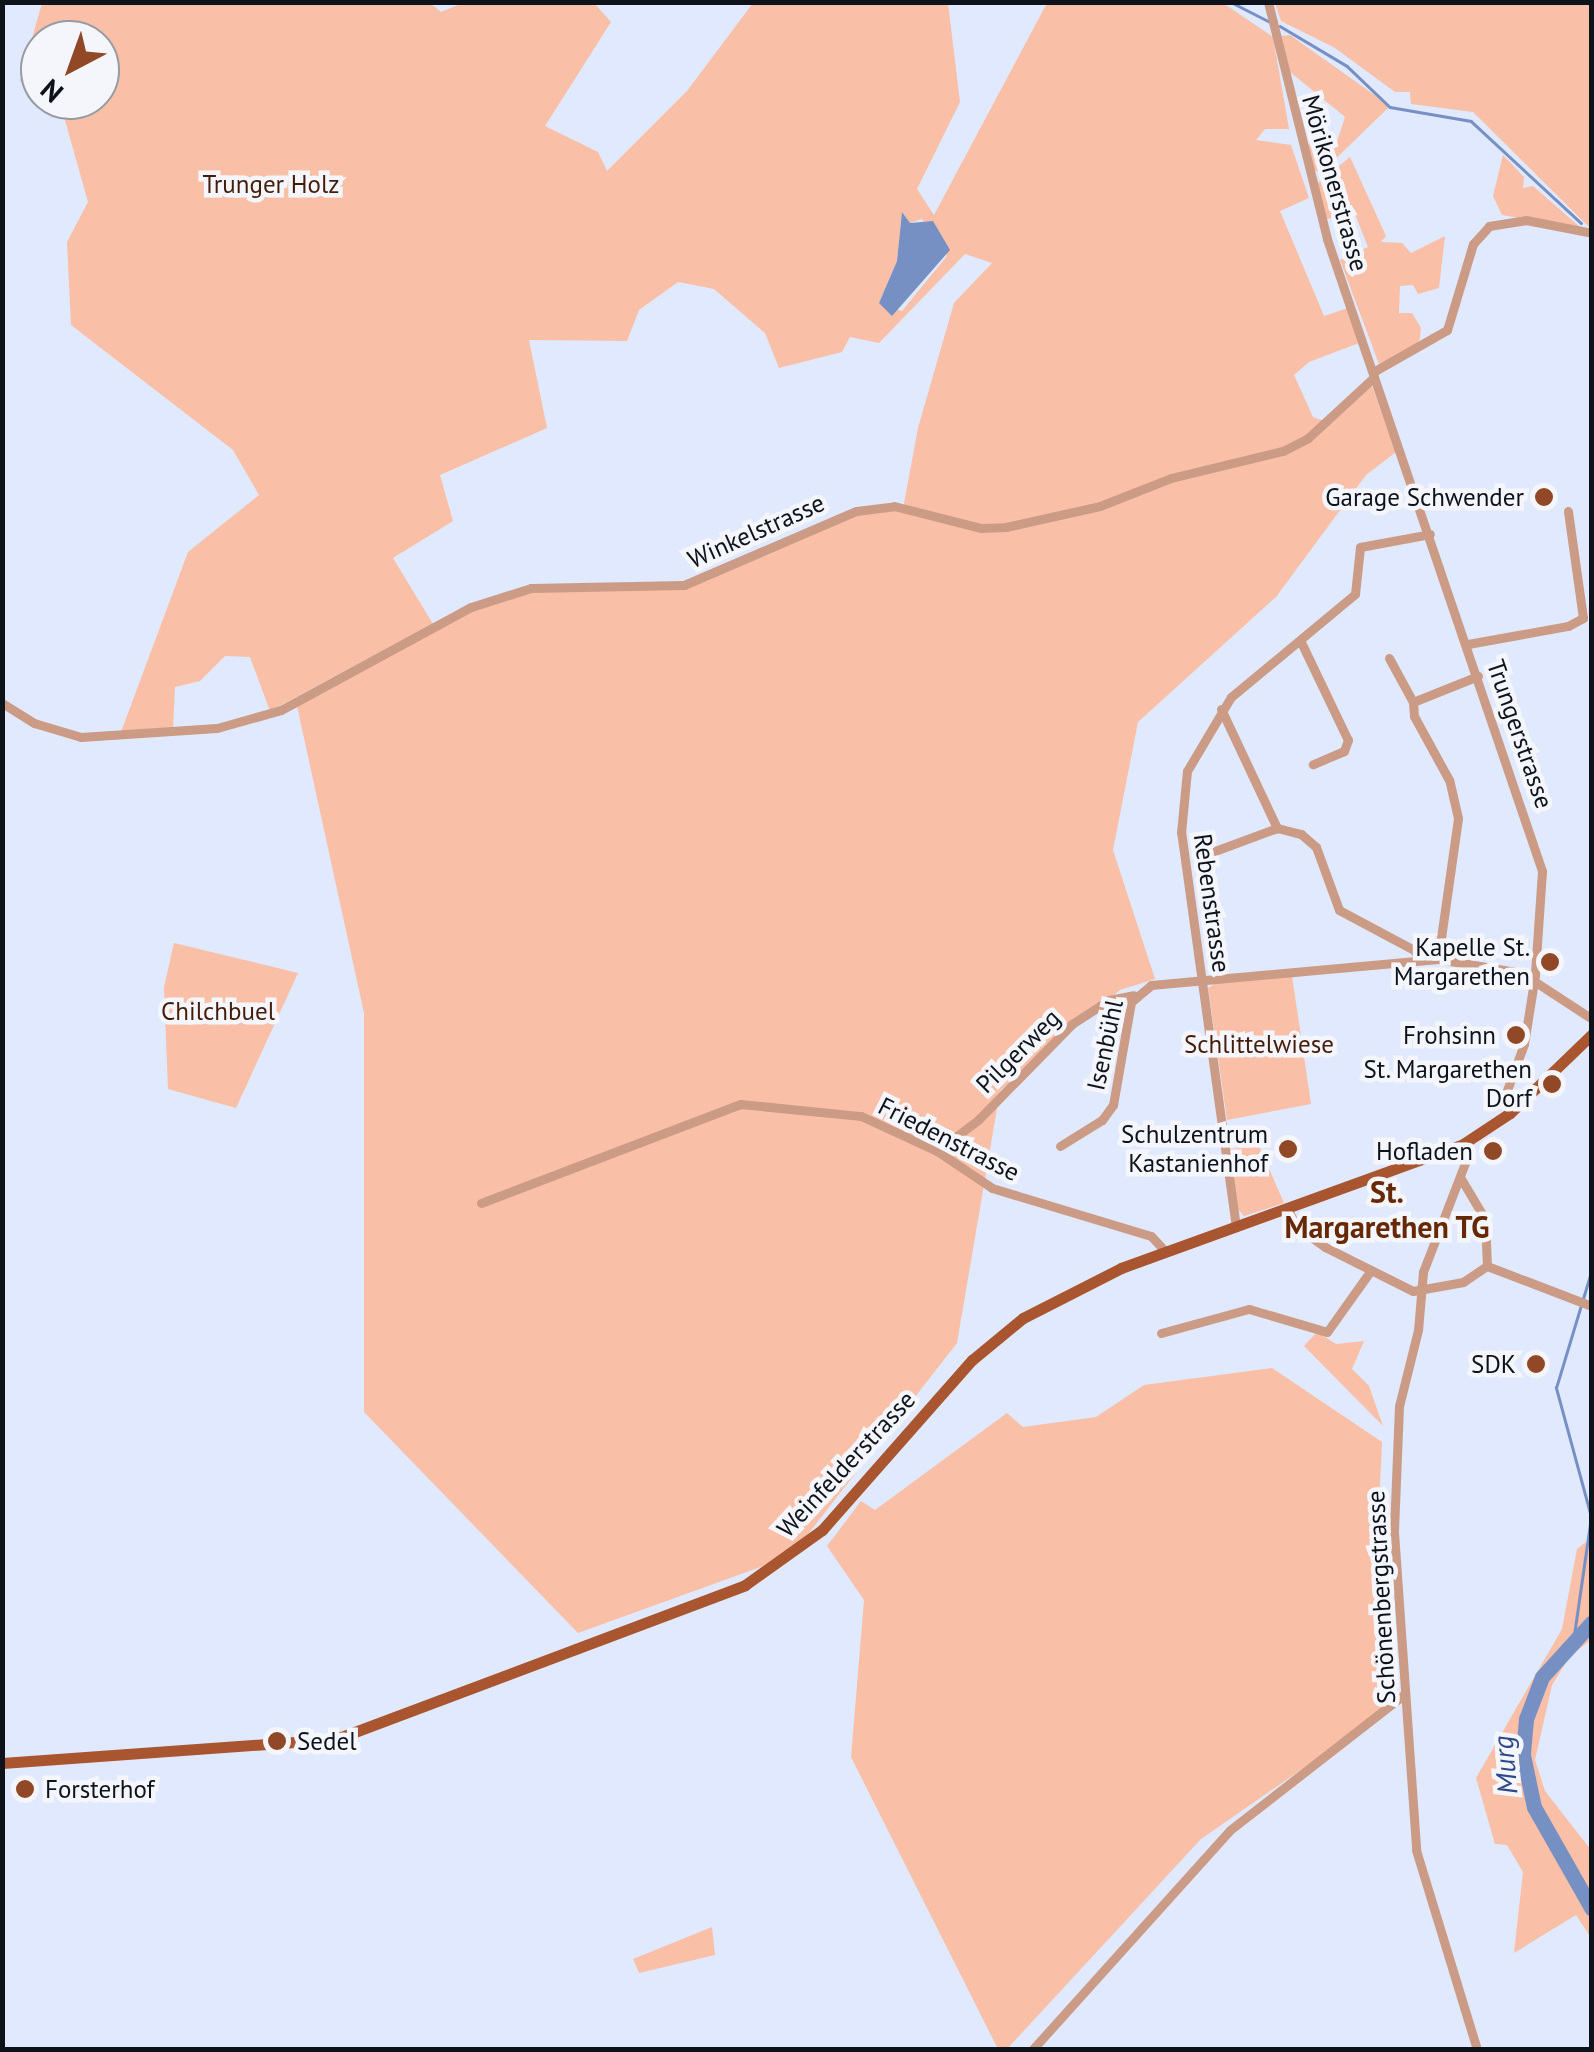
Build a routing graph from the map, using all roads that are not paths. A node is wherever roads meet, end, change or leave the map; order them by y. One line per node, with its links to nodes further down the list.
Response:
1 (1268, 2): 3 (street, Mörikonerstrasse)
2 (1592, 233): 3 (street)
3 (1374, 374): 5 (street, Trungerstrasse); 11 (street, Winkelstrasse)
4 (1568, 511): 7 (street)
5 (1430, 534): 6 (street, Rebenstrasse); 7 (street, Trungerstrasse)
6 (1300, 640): 12 (street, Rebenstrasse); 13 (street)
7 (1468, 644): 9 (street, Trungerstrasse)
8 (1390, 658): 10 (street)
9 (1478, 676): 10 (street); 19 (street, Trungerstrasse)
10 (1413, 702): 16 (street)
11 (2, 703)
12 (1221, 708): 14 (street); 18 (street, Rebenstrasse)
13 (1313, 764)
14 (1277, 828): 15 (street); 17 (street)
15 (1204, 855)
16 (1438, 959): 17 (street, Isenbühl); 19 (street, Isenbühl)
17 (1420, 960): 18 (street, Isenbühl)
18 (1203, 978): 20 (street, Isenbühl); 30 (street, Rebenstrasse)
19 (1535, 978): 21 (street); 23 (street, Trungerstrasse)
20 (1134, 996): 25 (street, Isenbühl); 26 (street, Pilgerweg)
21 (1592, 1019)
22 (1592, 1034): 23 (main road, Weinfelderstrasse)
23 (1510, 1113): 24 (main road, Weinfelderstrasse)
24 (1463, 1144): 27 (street, Schönenbergstrasse); 29 (main road, Weinfelderstrasse)
25 (1060, 1146)
26 (937, 1151): 28 (street, Friedenstrasse); 31 (street, Friedenstrasse)
27 (1460, 1177): 32 (street); 34 (street, Schönenbergstrasse)
28 (481, 1203)
29 (1288, 1210): 30 (main road, Weinfelderstrasse); 33 (street)
30 (1236, 1227): 31 (main road, Weinfelderstrasse)
31 (1166, 1252): 38 (main road, Weinfelderstrasse)
32 (1488, 1266): 34 (street); 35 (street)
33 (1371, 1270): 34 (street); 36 (street)
34 (1421, 1290): 37 (street, Schönenbergstrasse)
35 (1583, 1304)
36 (1161, 1333)
37 (1406, 1694): 39 (street); 40 (street, Schönenbergstrasse)
38 (2, 1763)
39 (1032, 2050)
40 (1477, 2050)

